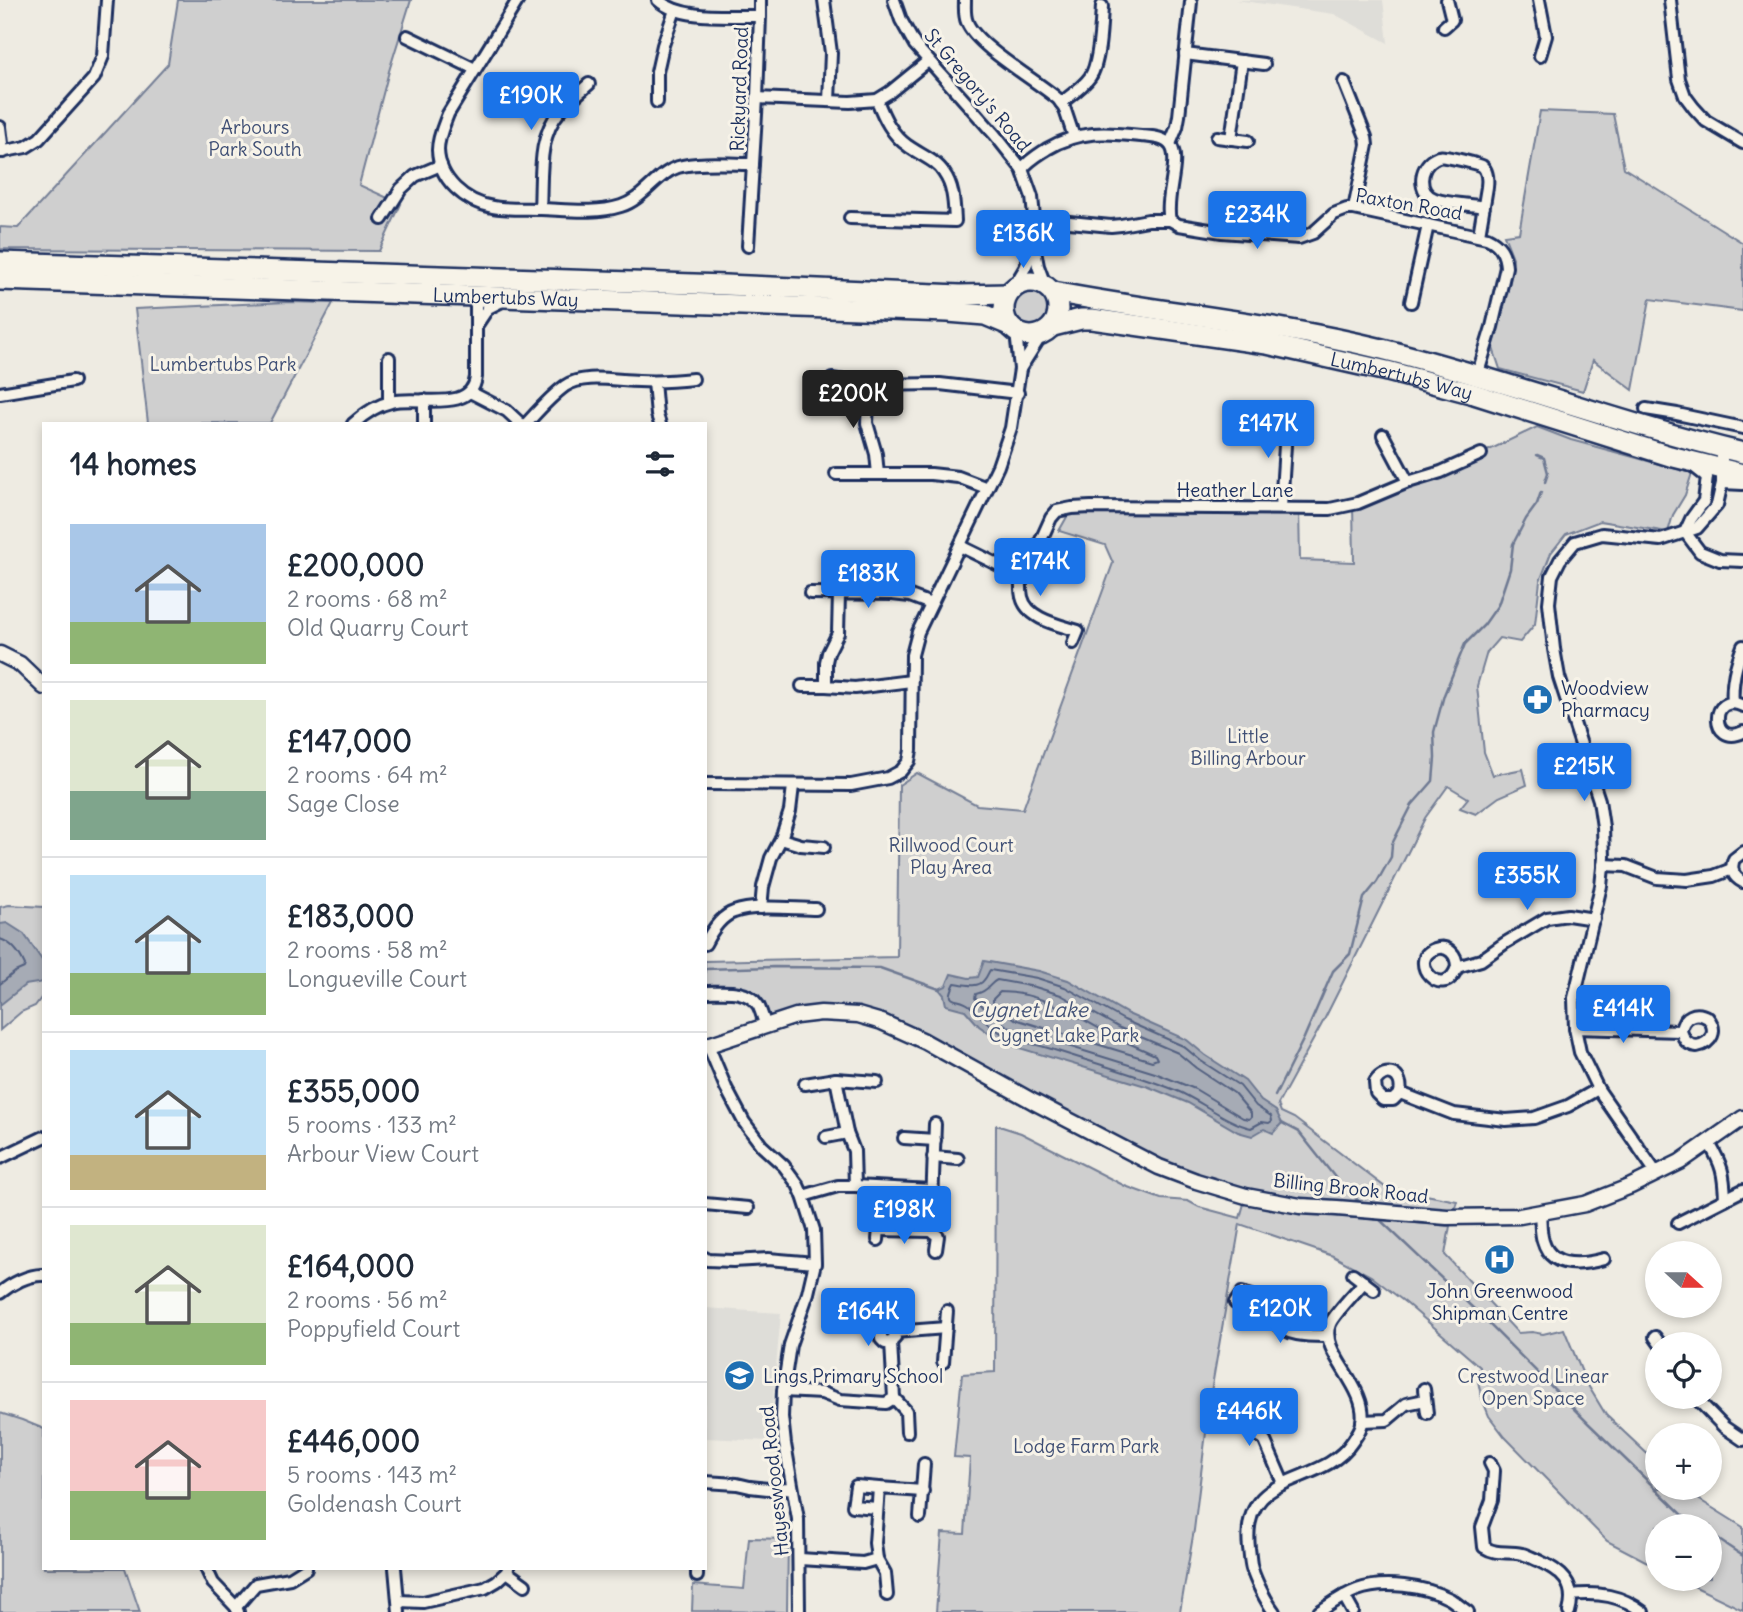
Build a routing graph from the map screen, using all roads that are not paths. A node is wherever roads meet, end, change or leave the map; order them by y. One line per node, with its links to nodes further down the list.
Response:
1 (107, 0): 37 (street)
2 (518, 0): 22 (street)
3 (658, 0): 13 (street, Rickyard Road)
4 (760, 0): 14 (street, Rickyard Road)
5 (824, 0): 28 (street)
6 (894, 0): 19 (street, St Gregory's Road)
7 (965, 0): 29 (street)
8 (1447, 0): 15 (street)
9 (1539, 0): 18 (street)
10 (1670, 0): 35 (street)
11 (1191, 2): 17 (street)
12 (1102, 6): 29 (street)
13 (675, 10): 14 (street, Rickyard Road); 27 (street)
14 (760, 16): 25 (street, Rickyard Road)
15 (1444, 27)
16 (407, 36): 22 (street)
17 (1185, 54): 20 (street); 36 (street)
18 (1540, 56)
19 (928, 61): 26 (street); 40 (street, St Gregory's Road)
20 (1241, 61): 21 (street); 33 (street)
21 (1264, 64)
22 (475, 69): 39 (street)
23 (1344, 82): 43 (street)
24 (589, 84): 42 (street)
25 (757, 98): 28 (street); 38 (street, Rickyard Road)
26 (877, 100): 28 (street); 44 (street)
27 (657, 102)
28 (829, 102)
29 (1061, 103): 31 (street)
30 (0, 127): 37 (street)
31 (1074, 136): 36 (street); 40 (street)
32 (1217, 137): 33 (street)
33 (1231, 139): 34 (street)
34 (1248, 141)
35 (1743, 143)
36 (1170, 144): 46 (street)
37 (2, 152)
38 (753, 164): 42 (street, Rickyard Road); 51 (street, Rickyard Road)
39 (441, 165): 42 (street, Rickyard Road); 45 (street)
40 (1022, 169): 50 (street, St Gregory's Road)
41 (1483, 207): 41 (street); 49 (street)
42 (540, 209)
43 (1354, 209): 46 (street, Paxton Road); 48 (street, Paxton Road)
44 (850, 218)
45 (382, 219)
46 (1170, 220): 47 (street, Paxton Road)
47 (1059, 221)
48 (1428, 225): 49 (street, Paxton Road); 60 (street)
49 (1479, 235): 66 (street, Paxton Road)
50 (1034, 245): 55 (street); 56 (street)
51 (748, 246)
52 (0, 261): 53 (highway, Lumbertubs Way)
53 (487, 278): 56 (highway, Lumbertubs Way); 58 (street)
54 (0, 280): 57 (highway, Lumbertubs Way)
55 (1049, 288): 56 (highway); 63 (highway); 66 (highway, Lumbertubs Way)
56 (1010, 291): 62 (highway)
57 (448, 295): 58 (highway, Lumbertubs Way); 61 (street)
58 (476, 296): 59 (highway, Lumbertubs Way); 61 (street)
59 (509, 297): 61 (street); 62 (highway, Lumbertubs Way)
60 (1410, 302)
61 (476, 326): 73 (street)
62 (1012, 328): 63 (highway); 65 (street)
63 (1047, 330): 65 (street); 89 (highway, Lumbertubs Way)
64 (388, 358): 76 (street)
65 (1020, 369): 74 (street)
66 (1477, 376): 86 (highway, Lumbertubs Way)
67 (693, 379): 70 (street)
68 (832, 379): 71 (street)
69 (73, 381): 72 (street)
70 (654, 382): 82 (street); 83 (street)
71 (869, 385): 74 (street); 91 (street)
72 (0, 393)
73 (470, 393): 75 (street); 81 (street)
74 (1017, 393): 96 (street)
75 (424, 400): 76 (street); 80 (street)
76 (389, 402): 79 (street)
77 (1646, 410): 84 (street)
78 (1287, 415): 97 (street)
79 (356, 422)
80 (424, 422)
81 (521, 422)
82 (526, 422)
83 (659, 422)
84 (1743, 428)
85 (1383, 435): 94 (street)
86 (1722, 448): 87 (highway, Lumbertubs Way); 93 (street)
87 (1743, 453)
88 (1482, 454): 94 (street, Heather Lane)
89 (1670, 456): 93 (highway, Lumbertubs Way); 98 (street)
90 (836, 474): 91 (street)
91 (878, 474): 96 (street)
92 (1743, 474): 93 (highway, Lumbertubs Way)
93 (1722, 476): 95 (street, Lumbertubs Way); 98 (street)
94 (1408, 482): 97 (street, Heather Lane)
95 (1743, 484)
96 (987, 488): 99 (street)
97 (1281, 507): 101 (street, Heather Lane)
98 (1685, 531): 100 (street); 119 (street)
99 (960, 546): 101 (street); 104 (street)
100 (1743, 561)
101 (1022, 569): 105 (street)
102 (810, 593): 103 (street)
103 (839, 594): 104 (street); 111 (street)
104 (932, 604): 108 (street)
105 (1073, 643)
106 (1743, 646): 112 (street)
107 (0, 654): 109 (street)
108 (911, 681): 111 (street); 115 (street)
109 (42, 685)
110 (802, 686): 111 (street)
111 (826, 686)
112 (1738, 704): 113 (street)
113 (1743, 732)
114 (707, 784): 115 (street)
115 (793, 786): 116 (street)
116 (781, 838): 117 (street); 122 (street)
117 (824, 847)
118 (1743, 852): 120 (street)
119 (1603, 864): 120 (street); 124 (street)
120 (1732, 869): 121 (street)
121 (1743, 882)
122 (761, 908): 123 (street); 125 (street)
123 (816, 909)
124 (1594, 919): 126 (street); 129 (street)
125 (707, 940)
126 (1457, 967)
127 (707, 992): 128 (street)
128 (766, 1026): 131 (street, Billing Brook Road); 156 (street, Billing Brook Road)
129 (1575, 1028): 130 (street); 135 (street)
130 (1681, 1031)
131 (707, 1045): 152 (street, Hayeswood Road)
132 (836, 1079): 133 (street); 134 (street); 139 (street)
133 (877, 1082)
134 (805, 1084)
135 (1598, 1089): 136 (street); 148 (street)
136 (1400, 1093)
137 (1743, 1118): 144 (street, Billing Brook Road)
138 (935, 1124): 143 (street)
139 (847, 1133): 140 (street); 149 (street)
140 (825, 1137)
141 (42, 1138): 145 (street)
142 (904, 1138): 143 (street)
143 (934, 1140): 146 (street)
144 (1709, 1143): 148 (street, Billing Brook Road); 153 (street)
145 (2, 1154)
146 (933, 1157): 147 (street); 150 (street)
147 (958, 1159)
148 (1657, 1174): 156 (street, Billing Brook Road)
149 (855, 1185): 150 (street); 152 (street)
150 (931, 1190): 159 (street)
151 (1743, 1190): 153 (street)
152 (803, 1196): 163 (street, Hayeswood Road)
153 (1725, 1199): 158 (street)
154 (707, 1203): 155 (street)
155 (748, 1208)
156 (1540, 1213): 161 (street)
157 (880, 1215): 159 (street)
158 (1678, 1223)
159 (930, 1231): 160 (street)
160 (936, 1250)
161 (1604, 1259)
162 (707, 1260): 163 (street)
163 (815, 1262): 174 (street, Hayeswood Road)
164 (1353, 1274): 166 (street)
165 (42, 1275): 168 (street)
166 (1364, 1282): 167 (street); 172 (street)
167 (1374, 1290)
168 (0, 1293)
169 (1235, 1303): 172 (street)
170 (947, 1311): 171 (street)
171 (946, 1328): 173 (street); 175 (street)
172 (1328, 1336): 179 (street)
173 (943, 1362)
174 (783, 1391): 175 (street); 188 (street, Hayeswood Road)
175 (894, 1398): 180 (street)
176 (1224, 1409): 186 (street)
177 (1707, 1409): 181 (street)
178 (1427, 1413): 179 (street)
179 (1363, 1420): 186 (street)
180 (907, 1432)
181 (1743, 1440)
182 (1490, 1462): 201 (street)
183 (924, 1464): 190 (street)
184 (857, 1474): 187 (street)
185 (707, 1482): 188 (street)
186 (1283, 1483): 206 (street)
187 (856, 1486): 189 (street); 191 (street)
188 (792, 1488): 193 (street, Hayeswood Road)
189 (879, 1488): 190 (street); 191 (street)
190 (923, 1491): 192 (street)
191 (877, 1508): 194 (street)
192 (920, 1517)
193 (800, 1559): 194 (street); 205 (street, Hayeswood Road)
194 (877, 1559): 200 (street)
195 (207, 1570): 204 (street)
196 (303, 1570): 204 (street)
197 (395, 1570): 203 (street)
198 (507, 1570): 199 (street); 203 (street)
199 (525, 1585)
200 (887, 1595)
201 (1571, 1595): 210 (street); 211 (street)
202 (1344, 1596): 207 (street); 208 (street); 209 (street)
203 (399, 1606)
204 (237, 1609)
205 (799, 1612)
206 (1274, 1612)
207 (1319, 1612)
208 (1353, 1612)
209 (1468, 1612)
210 (1569, 1612)
211 (1643, 1612)

